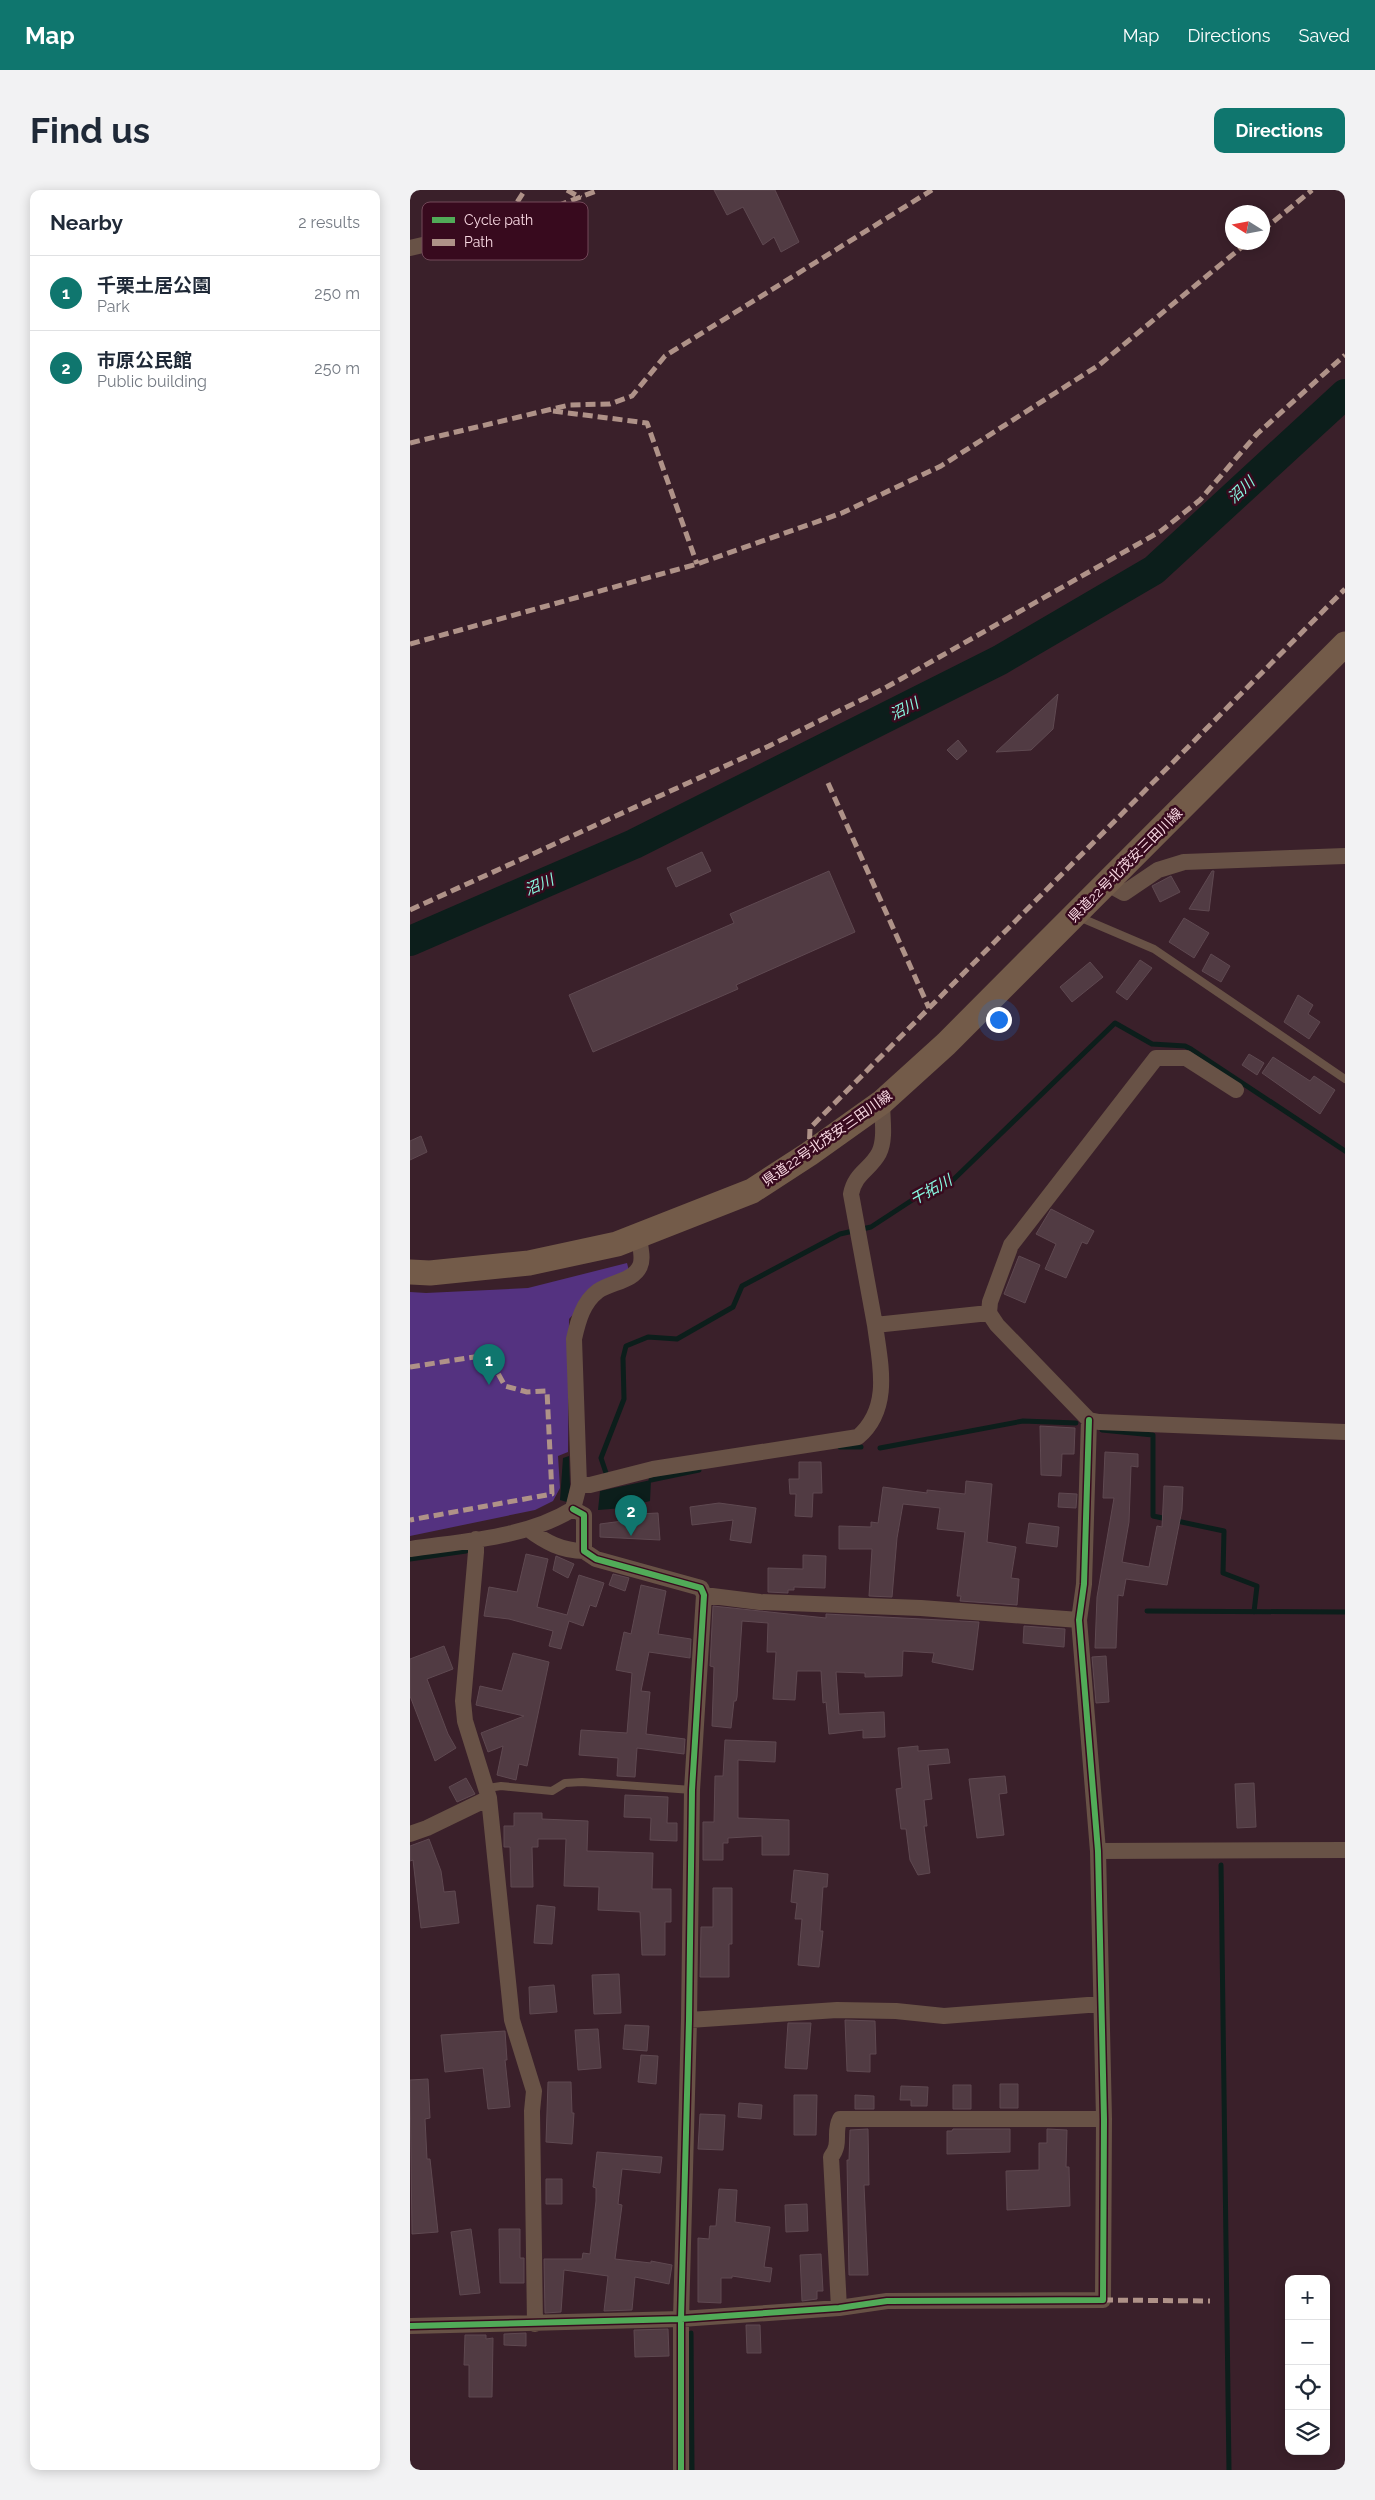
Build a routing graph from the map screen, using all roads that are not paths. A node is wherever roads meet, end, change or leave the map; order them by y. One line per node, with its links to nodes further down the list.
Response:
1 (1345, 644): 3 (main road, 県道22号北茂安三田川線)
2 (1345, 856): 3 (street)
3 (1106, 883): 4 (main road, 県道22号北茂安三田川線)
4 (1075, 915): 5 (lane); 7 (main road, 県道22号北茂安三田川線)
5 (1345, 1079)
6 (1236, 1090): 10 (street)
7 (882, 1102): 8 (main road, 県道22号北茂安三田川線); 11 (street)
8 (639, 1235): 9 (main road, 県道22号北茂安三田川線); 14 (street)
9 (410, 1272)
10 (989, 1314): 11 (street); 12 (street)
11 (874, 1325): 14 (street)
12 (1088, 1420): 13 (street); 21 (street)
13 (1345, 1432)
14 (579, 1485): 15 (street)
15 (573, 1509): 16 (street); 19 (street)
16 (528, 1529): 17 (street); 19 (street)
17 (476, 1539): 18 (street); 23 (street)
18 (410, 1549)
19 (584, 1551): 20 (street)
20 (704, 1596): 21 (street); 22 (street)
21 (1078, 1620): 26 (street)
22 (692, 1790): 23 (lane); 28 (street)
23 (489, 1793): 24 (street); 32 (street)
24 (410, 1834)
25 (1345, 1850): 26 (street)
26 (1098, 1851): 27 (street)
27 (1101, 2004): 28 (street); 29 (street)
28 (689, 2020): 31 (street)
29 (1104, 2119): 30 (street); 30 (street)
30 (839, 2308): 31 (street)
31 (681, 2319): 32 (street); 34 (street)
32 (535, 2324): 33 (street)
33 (410, 2326)
34 (681, 2470)

